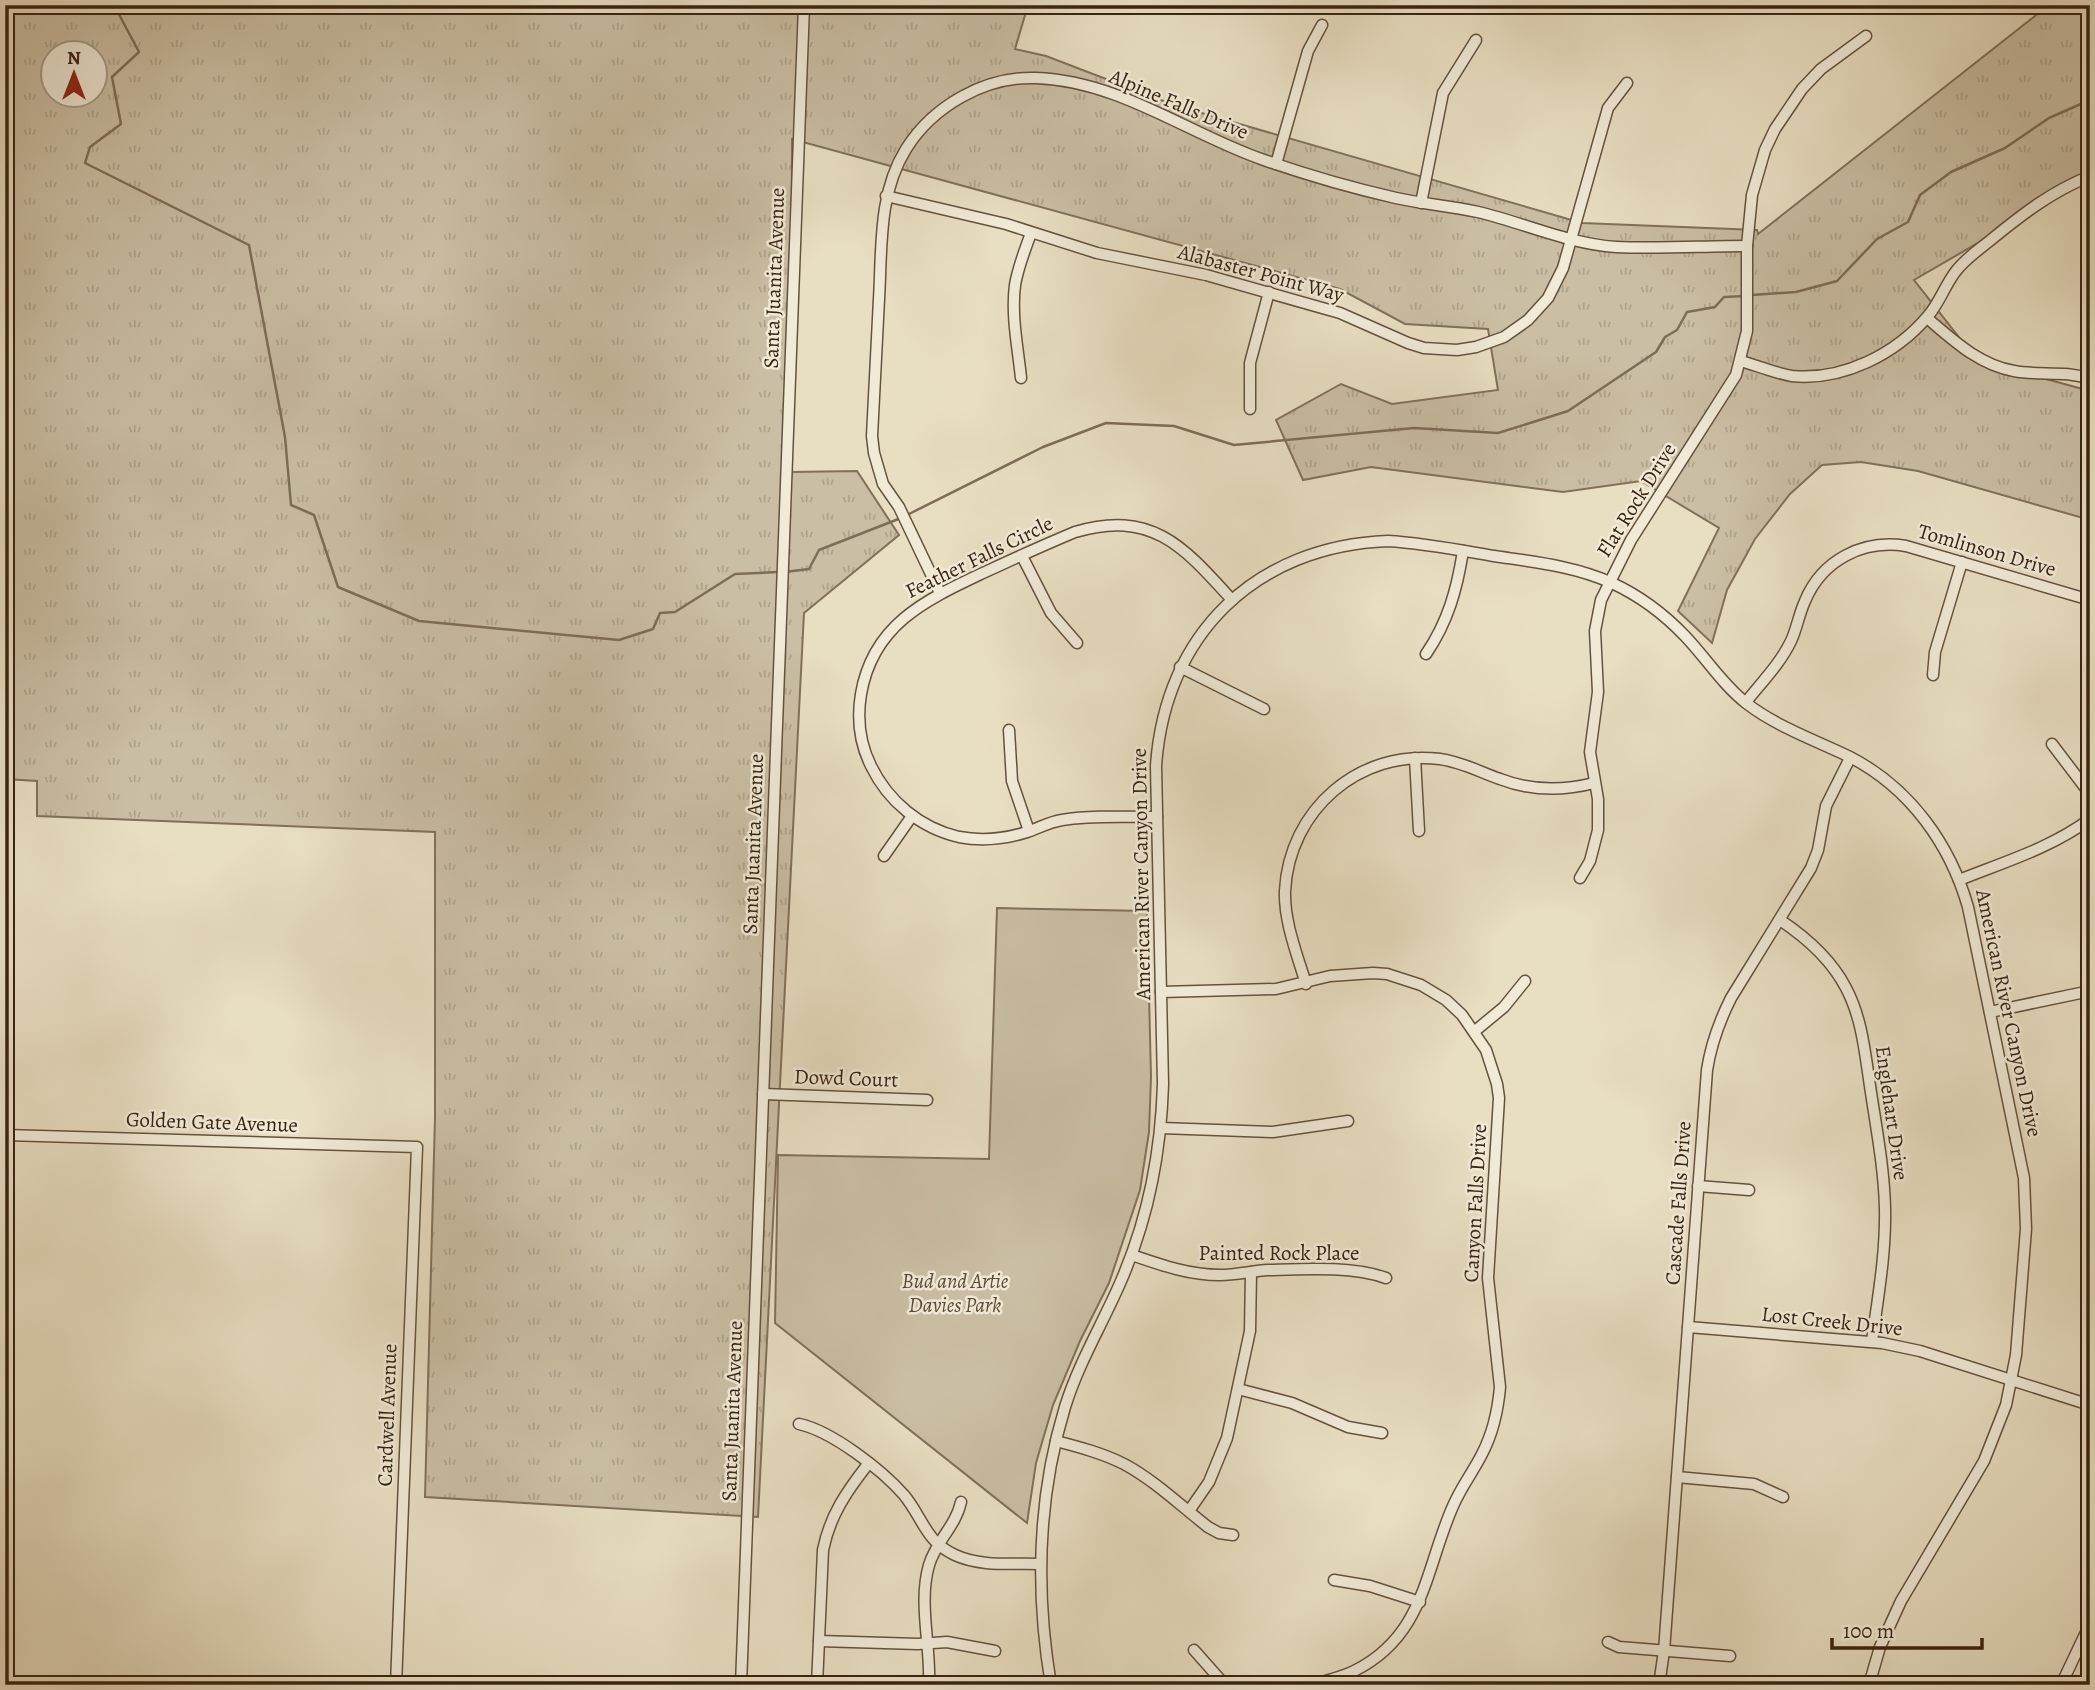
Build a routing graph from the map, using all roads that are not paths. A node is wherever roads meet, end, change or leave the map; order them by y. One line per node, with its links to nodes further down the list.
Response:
1 (804, 5): 53 (street, Santa Juanita Avenue)
2 (1322, 25): 6 (street)
3 (1866, 36): 12 (street, Flat Rock Drive)
4 (1476, 40): 9 (street)
5 (1627, 83): 11 (street, Alabaster Point Way)
6 (1276, 164): 8 (street, Alpine Falls Drive); 9 (street, Alpine Falls Drive)
7 (2090, 176): 14 (street)
8 (886, 196): 10 (street, Alabaster Point Way); 23 (street, Alpine Falls Drive)
9 (1421, 203): 11 (street, Alpine Falls Drive)
10 (1031, 233): 13 (street, Alabaster Point Way); 16 (street)
11 (1571, 238): 12 (street, Alpine Falls Drive); 13 (street, Alabaster Point Way)
12 (1747, 246): 15 (street, Flat Rock Drive)
13 (1269, 292): 18 (street)
14 (1927, 318): 15 (street); 17 (street)
15 (1741, 361): 22 (street, Flat Rock Drive)
16 (1020, 378)
17 (2090, 379)
18 (1250, 409)
19 (1463, 551): 22 (street, American River Canyon Drive); 24 (street, American River Canyon Drive); 27 (street)
20 (1022, 556): 23 (street, Feather Falls Circle); 24 (street, Feather Falls Circle); 26 (street)
21 (1962, 562): 25 (street, Tomlinson Drive); 29 (street); 30 (street, Tomlinson Drive)
22 (1609, 582): 30 (street, American River Canyon Drive); 36 (street, Flat Rock Drive)
23 (940, 593): 38 (street, Feather Falls Circle)
24 (1232, 600): 28 (street, American River Canyon Drive)
25 (2090, 600)
26 (1077, 643)
27 (1426, 654)
28 (1180, 667): 31 (street); 39 (street, American River Canyon Drive)
29 (1933, 675)
30 (1746, 702): 35 (street, American River Canyon Drive)
31 (1264, 709)
32 (1009, 730): 41 (street)
33 (2052, 744): 37 (street)
34 (1415, 758): 36 (street); 42 (street); 48 (street)
35 (1850, 758): 45 (street, American River Canyon Drive); 46 (street, Cascade Falls Drive)
36 (1594, 783): 44 (street, Flat Rock Drive)
37 (2090, 794)
38 (912, 816): 41 (street, Feather Falls Circle); 43 (street)
39 (1157, 817): 41 (street, Feather Falls Circle); 50 (street, American River Canyon Drive)
40 (2090, 819): 45 (street)
41 (1029, 831)
42 (1419, 831)
43 (884, 856)
44 (1580, 878)
45 (1959, 880): 51 (street, American River Canyon Drive)
46 (1780, 920): 59 (street, Cascade Falls Drive); 65 (street, Englehart Drive)
47 (1525, 981): 52 (street)
48 (1306, 984): 50 (street, Canyon Falls Drive); 52 (street, Canyon Falls Drive)
49 (2090, 991): 51 (street)
50 (1161, 992): 56 (street, American River Canyon Drive)
51 (1990, 1012): 66 (street, American River Canyon Drive)
52 (1475, 1031): 81 (street, Canyon Falls Drive)
53 (763, 1094): 54 (street, Dowd Court); 91 (street, Santa Juanita Avenue)
54 (927, 1100)
55 (1348, 1121): 56 (street)
56 (1161, 1128): 61 (street, American River Canyon Drive)
57 (5, 1135): 58 (street, Golden Gate Avenue)
58 (417, 1147): 90 (street, Cardwell Avenue)
59 (1698, 1186): 60 (street); 64 (street, Cascade Falls Drive)
60 (1749, 1190)
61 (1132, 1255): 62 (street, Painted Rock Place); 71 (street, American River Canyon Drive)
62 (1251, 1272): 63 (street, Painted Rock Place); 67 (street)
63 (1386, 1278)
64 (1688, 1327): 65 (street, Lost Creek Drive); 73 (street, Cascade Falls Drive)
65 (1872, 1342): 66 (street, Lost Creek Drive)
66 (2012, 1381): 68 (street, Lost Creek Drive); 98 (street, American River Canyon Drive)
67 (1238, 1389): 70 (street); 76 (street)
68 (2090, 1405)
69 (799, 1424): 72 (street)
70 (1382, 1433)
71 (1056, 1441): 76 (street); 79 (street, American River Canyon Drive)
72 (868, 1464): 78 (street); 83 (street)
73 (1677, 1477): 74 (street); 88 (street, Cascade Falls Drive)
74 (1783, 1496)
75 (961, 1502): 78 (street)
76 (1189, 1511): 77 (street)
77 (1233, 1535)
78 (939, 1545): 79 (street); 85 (street)
79 (1039, 1564): 94 (street, American River Canyon Drive)
80 (1334, 1580): 81 (street)
81 (1420, 1602): 96 (street, Canyon Falls Drive)
82 (2090, 1624): 99 (street)
83 (819, 1641): 85 (street); 92 (street)
84 (1608, 1642): 88 (street)
85 (928, 1643): 87 (street); 93 (street)
86 (1194, 1650): 95 (street)
87 (995, 1651)
88 (1664, 1651): 89 (street); 97 (street, Cascade Falls Drive)
89 (1730, 1656)
90 (396, 1685)
91 (741, 1685)
92 (817, 1685)
93 (929, 1685)
94 (1051, 1685)
95 (1225, 1685)
96 (1313, 1685)
97 (1659, 1685)
98 (1869, 1685)
99 (2061, 1685)

